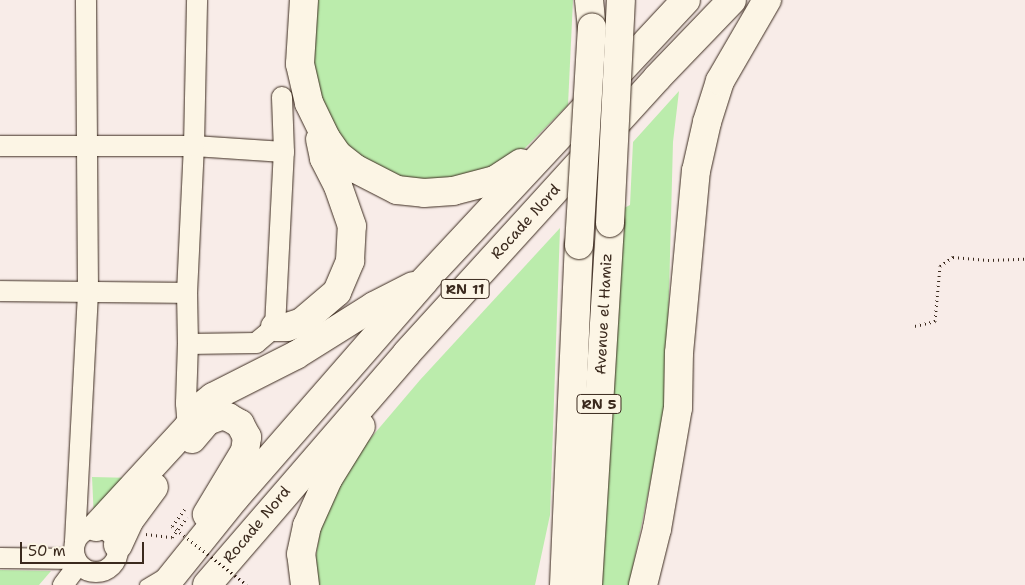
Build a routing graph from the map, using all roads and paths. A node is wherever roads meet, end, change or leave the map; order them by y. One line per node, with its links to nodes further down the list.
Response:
1 (80, 0): 2 (street)
2 (86, 0): 3 (street); 18 (street)
3 (94, 0)
4 (196, 0): 17 (street)
5 (304, 0): 14 (highway)
6 (589, 0): 12 (highway)
7 (594, 0): 12 (highway, RN 5)
8 (621, 0): 44 (highway, Avenue el Hamiz / RN 5, bridge)
9 (686, 0): 15 (highway, RN 11)
10 (732, 0): 28 (highway, Rocade Nord / RN 11)
11 (767, 0): 45 (highway)
12 (592, 27): 31 (highway, RN 5, bridge)
13 (282, 97): 19 (street)
14 (316, 122): 15 (highway); 25 (highway)
15 (550, 144): 21 (highway, RN 11)
16 (0, 146): 18 (street)
17 (194, 146): 18 (street); 19 (street); 24 (street)
18 (88, 147): 22 (street)
19 (284, 152): 25 (street)
20 (1025, 259): 26 (path)
21 (424, 281): 29 (highway); 35 (highway, RN 11)
22 (88, 290): 23 (street); 24 (street); 33 (street)
23 (0, 291)
24 (187, 293): 27 (street)
25 (275, 326): 27 (street)
26 (915, 326)
27 (188, 344): 29 (street)
28 (407, 353): 39 (highway, Rocade Nord / RN 11); 41 (highway)
29 (188, 427): 33 (highway)
30 (172, 526): 40 (path, bridge)
31 (566, 541): 42 (highway); 43 (highway, RN 5)
32 (118, 545): 33 (street); 33 (street); 35 (highway)
33 (82, 548): 34 (street); 36 (street)
34 (0, 558)
35 (181, 563): 37 (lane); 38 (highway, RN 11)
36 (62, 585)
37 (146, 585)
38 (165, 585)
39 (207, 585)
40 (247, 585)
41 (305, 585)
42 (548, 585)
43 (564, 585)
44 (588, 585)
45 (643, 585)

